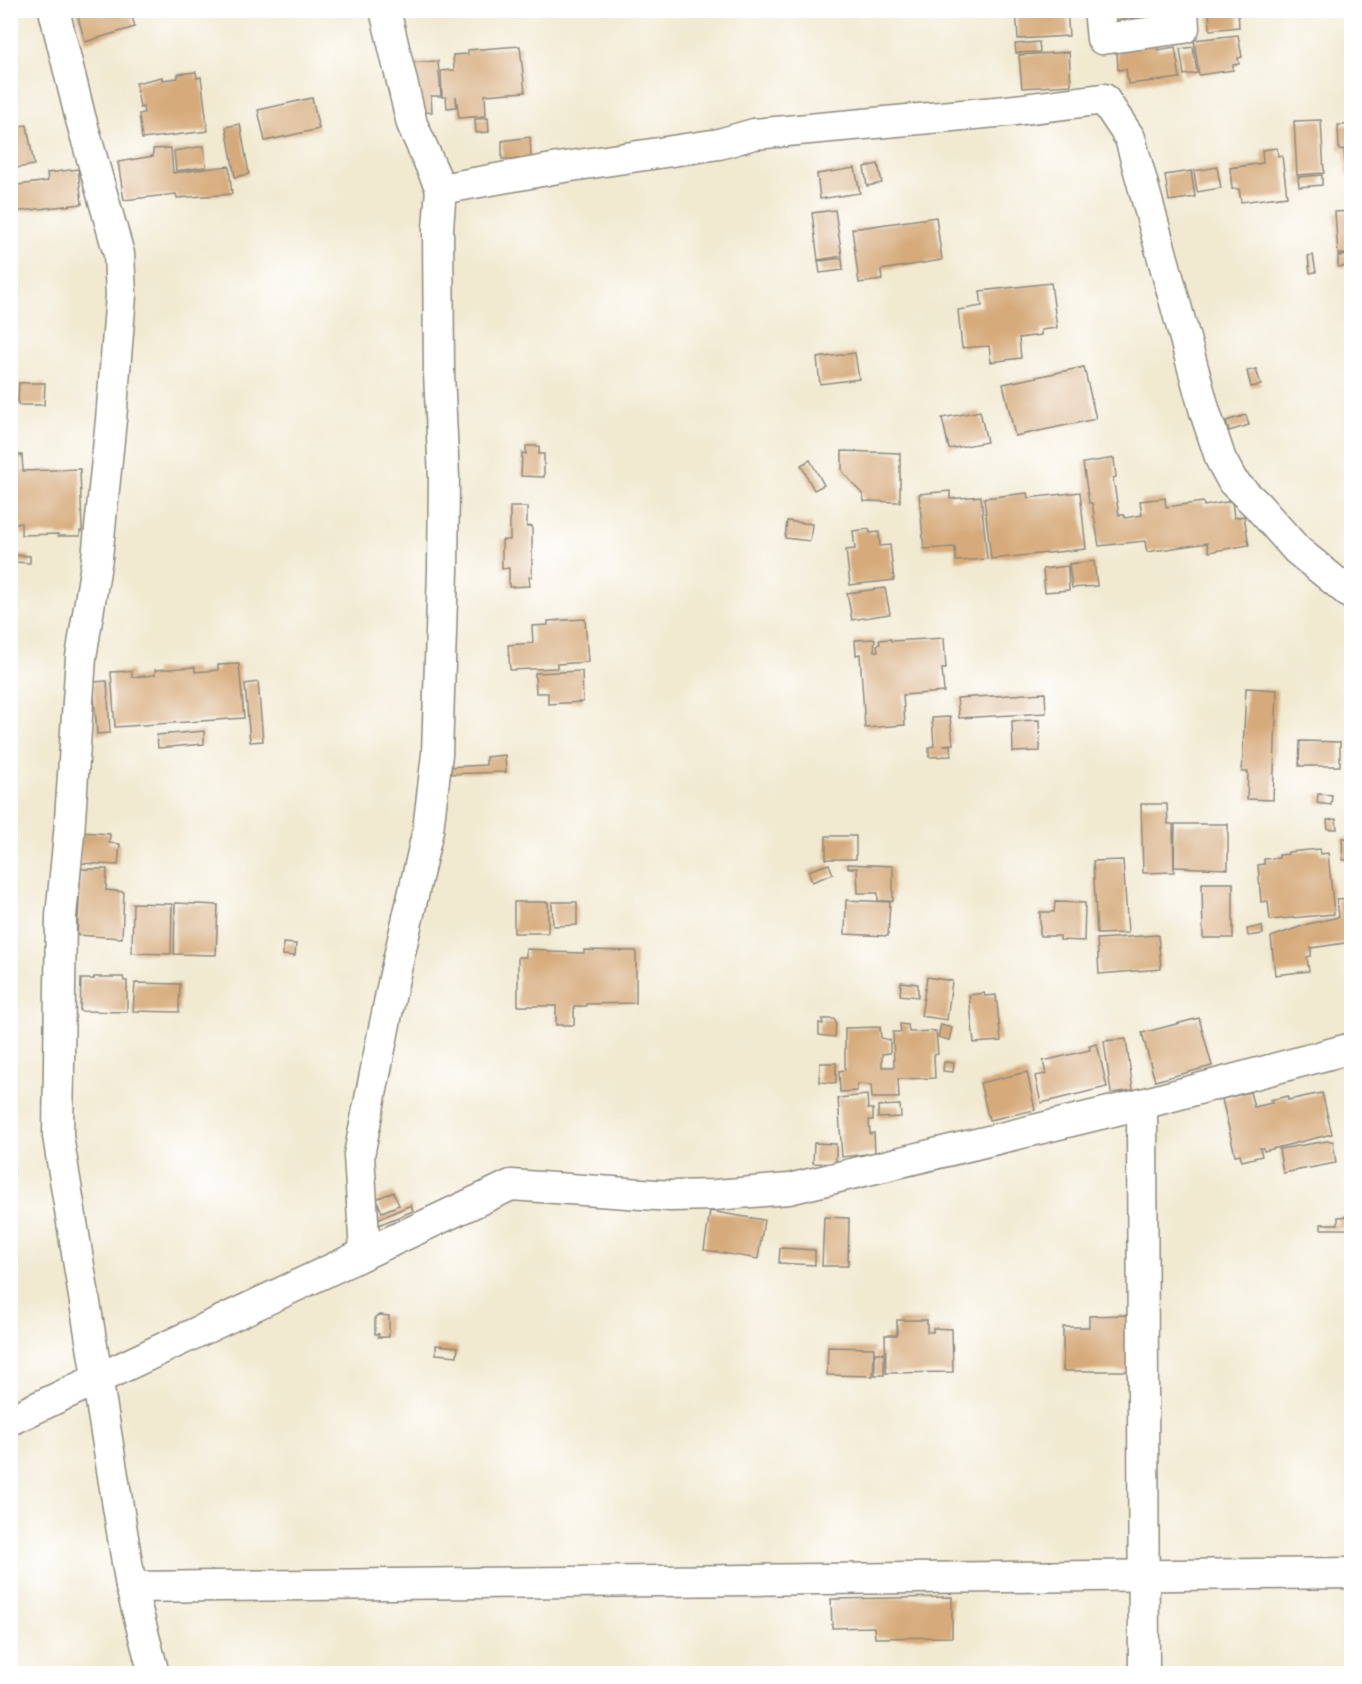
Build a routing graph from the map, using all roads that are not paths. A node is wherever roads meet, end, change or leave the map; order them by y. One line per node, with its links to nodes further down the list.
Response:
1 (54, 10): 10 (street)
2 (385, 10): 5 (street)
3 (1099, 10): 4 (street)
4 (1183, 10)
5 (441, 189): 6 (street); 9 (street)
6 (1352, 595)
7 (1352, 1048): 8 (street)
8 (1142, 1104): 9 (street); 13 (street)
9 (365, 1253): 10 (street)
10 (98, 1380): 11 (street); 14 (street)
11 (10, 1420)
12 (1352, 1573): 13 (street)
13 (1144, 1575): 14 (street); 16 (street)
14 (131, 1587): 15 (street)
15 (154, 1674)
16 (1144, 1674)

